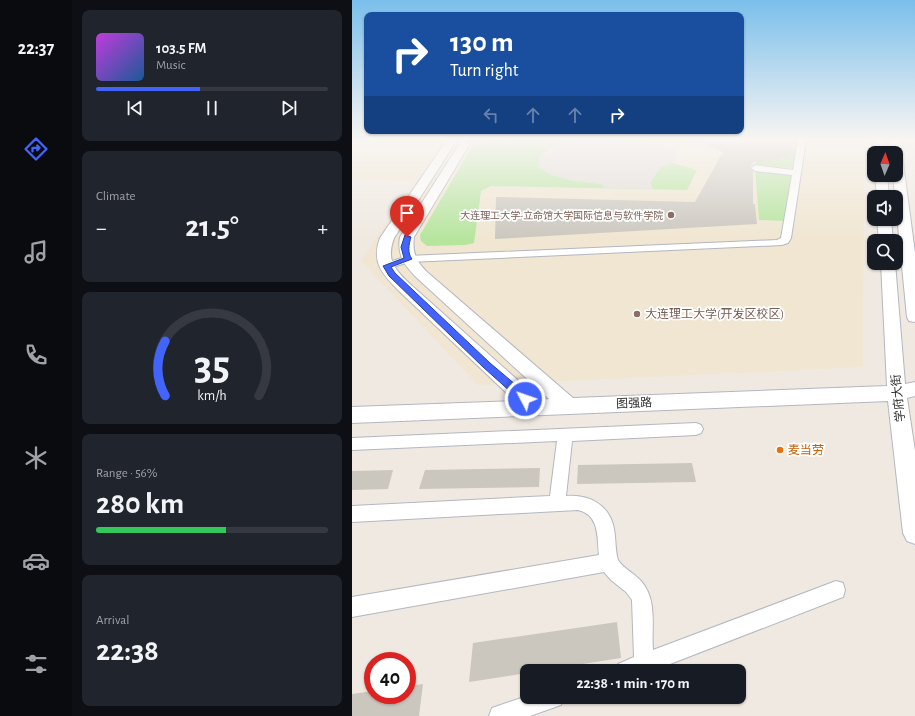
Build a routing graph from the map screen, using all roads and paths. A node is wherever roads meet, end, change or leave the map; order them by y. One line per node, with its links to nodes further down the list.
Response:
1 (430, 173): 6 (street)
2 (446, 173): 5 (street)
3 (796, 173): 5 (street)
4 (899, 173): 8 (street)
5 (408, 259): 6 (street); 11 (street)
6 (387, 266): 12 (street)
7 (889, 270): 10 (street, 学府大街)
8 (914, 296): 9 (street)
9 (915, 317)
10 (906, 391): 11 (street, 图强路); 19 (street, 学府大街)
11 (569, 406): 12 (street, 图强路)
12 (535, 407): 13 (street, 图强路)
13 (352, 415)
14 (696, 429): 15 (street)
15 (565, 435): 16 (street); 17 (street)
16 (352, 444)
17 (557, 503): 18 (street); 20 (street)
18 (352, 514)
19 (915, 533)
20 (609, 562): 22 (street); 23 (street)
21 (836, 590): 23 (street)
22 (352, 607)
23 (644, 664)
24 (533, 704): 25 (street)
25 (500, 716)

